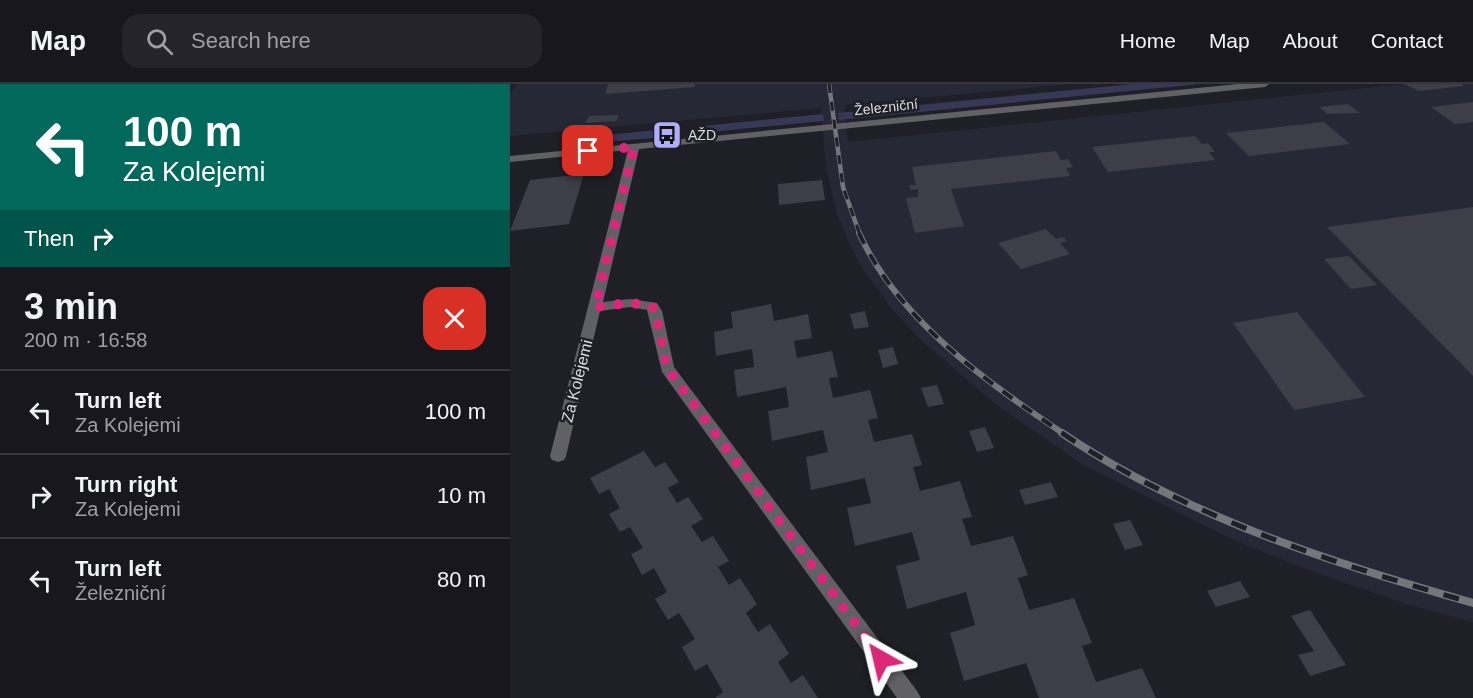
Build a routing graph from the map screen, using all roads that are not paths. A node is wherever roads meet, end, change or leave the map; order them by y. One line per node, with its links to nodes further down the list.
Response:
1 (1265, 84): 2 (street, Železniční)
2 (634, 147): 3 (street, Železniční); 4 (street, Za Kolejemi)
3 (510, 159)
4 (595, 307): 5 (street, Za Kolejemi); 6 (street)
5 (558, 456)
6 (910, 698)

